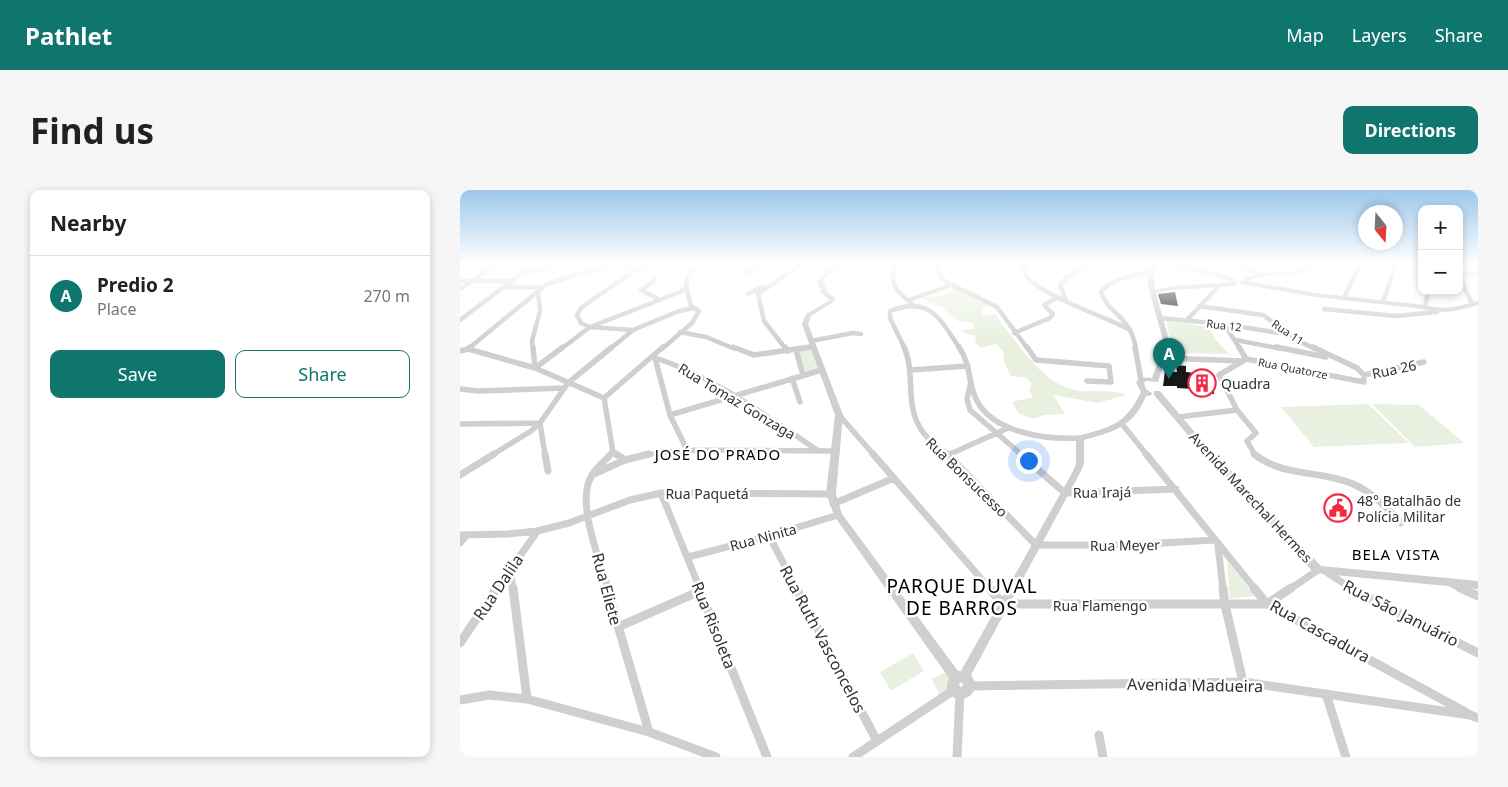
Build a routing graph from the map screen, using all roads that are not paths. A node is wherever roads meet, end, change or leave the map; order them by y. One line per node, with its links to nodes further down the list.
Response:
1 (498, 290): 38 (street)
2 (607, 290): 41 (street)
3 (642, 290): 26 (street)
4 (680, 290): 26 (street)
5 (688, 290): 34 (street)
6 (756, 290): 22 (street)
7 (763, 290): 52 (street)
8 (823, 290): 49 (street)
9 (899, 290): 27 (street)
10 (936, 290): 27 (street)
11 (963, 290): 45 (street)
12 (1045, 290): 24 (street)
13 (1062, 290): 28 (street)
14 (1102, 290): 44 (street)
15 (1152, 290): 37 (street)
16 (1212, 290): 31 (street)
17 (1303, 290): 25 (street)
18 (1348, 290): 25 (street)
19 (1387, 290): 29 (street)
20 (1467, 290): 30 (street)
21 (538, 292): 50 (street); 60 (street)
22 (748, 294)
23 (1427, 295): 33 (street)
24 (1058, 297): 28 (street); 45 (street)
25 (1344, 298): 29 (street)
26 (660, 300): 41 (street)
27 (909, 300): 32 (street)
28 (1066, 300): 44 (street)
29 (1383, 302): 33 (street)
30 (1475, 304): 36 (street)
31 (1199, 306): 39 (street); 47 (street, Rua 11)
32 (915, 307): 59 (street); 62 (street, Rua Bonsucesso)
33 (1425, 307): 36 (street)
34 (694, 308): 42 (street); 43 (street)
35 (1324, 309): 36 (street)
36 (1437, 312)
37 (1160, 318): 39 (street, Rua 12); 55 (street)
38 (460, 320)
39 (1186, 321): 40 (street, Rua 12)
40 (1224, 324): 47 (street, Rua 12); 48 (street)
41 (590, 327): 42 (street); 60 (street)
42 (633, 330): 71 (street)
43 (680, 332): 52 (street); 54 (street)
44 (1132, 332): 66 (street)
45 (1014, 333): 69 (street)
46 (861, 334): 49 (street)
47 (1288, 334): 56 (street, Rua 11)
48 (1236, 340): 56 (street); 57 (street)
49 (812, 344): 51 (street); 61 (street)
50 (468, 349): 53 (street); 60 (street)
51 (796, 350): 52 (street); 63 (street)
52 (788, 351)
53 (460, 352)
54 (654, 357): 75 (street, Rua Tomaz Gonzaga); 76 (street); 79 (street)
55 (1162, 358): 57 (street, Rua Quatorze); 67 (street)
56 (1335, 359): 64 (street, Rua 11)
57 (1244, 360): 70 (street, Rua Quatorze); 78 (street)
58 (1424, 362): 64 (street, Rua 26)
59 (968, 366): 62 (street); 68 (street)
60 (535, 368): 71 (street)
61 (822, 370): 63 (street); 80 (street)
62 (911, 370): 92 (street, Rua Bonsucesso)
63 (803, 375): 65 (street)
64 (1364, 375): 70 (street)
65 (792, 378): 75 (street); 77 (street)
66 (1141, 380): 67 (street); 73 (street)
67 (1155, 380): 74 (street)
68 (971, 381): 85 (street); 86 (street, Rua Irajá)
69 (1087, 381)
70 (1364, 382)
71 (566, 385): 72 (street); 76 (street); 82 (street)
72 (460, 389)
73 (1144, 392): 74 (street); 84 (street)
74 (1157, 393): 81 (street, Avenida Marechal Hermes)
75 (732, 395): 79 (street); 89 (street, Rua Tomaz Gonzaga)
76 (604, 398): 91 (street)
77 (800, 402)
78 (1237, 410): 81 (street); 105 (street)
79 (670, 415): 88 (street)
80 (839, 415): 90 (street); 97 (street)
81 (1178, 417): 114 (street, Avenida Marechal Hermes)
82 (540, 423): 83 (street); 94 (street); 95 (street)
83 (460, 424)
84 (1122, 424): 87 (street); 98 (street, Rua Cascadura)
85 (1008, 428): 86 (street); 87 (street)
86 (997, 434): 92 (street); 100 (street, Rua Irajá)
87 (1080, 438): 100 (street)
88 (687, 450): 89 (street); 93 (street)
89 (818, 450): 90 (street)
90 (835, 451): 101 (street)
91 (613, 452): 93 (street); 96 (street)
92 (948, 455): 111 (street, Rua Bonsucesso)
93 (625, 460): 96 (street)
94 (548, 471)
95 (460, 475)
96 (591, 476): 104 (street, Rua Eliete)
97 (894, 478): 102 (street); 119 (street)
98 (1176, 489): 100 (street, Rua Irajá); 110 (street, Rua Cascadura)
99 (662, 493): 101 (street, Rua Paquetá); 104 (street, Rua Paquetá); 112 (street, Rua Risoleta)
100 (1065, 493): 111 (street)
101 (831, 494): 102 (street)
102 (833, 504): 103 (street)
103 (838, 515): 108 (street, Rua Ninita); 126 (street)
104 (588, 516): 106 (street, Rua Paquetá); 122 (street, Rua Eliete)
105 (1401, 523)
106 (536, 532): 107 (street, Rua Paquetá); 113 (street, Rua Dalila)
107 (464, 535): 109 (street)
108 (769, 536): 112 (street, Rua Ninita); 133 (street, Rua Ruth Vasconcelos)
109 (460, 543)
110 (1217, 543): 111 (street, Rua Meyer); 120 (street, Rua Cascadura); 121 (street)
111 (1036, 545): 119 (street)
112 (688, 557): 117 (street, Rua Risoleta)
113 (510, 568): 123 (street, Rua Dalila); 128 (street)
114 (1321, 571): 115 (street, Avenida Marechal Hermes); 120 (street); 124 (street, Rua São Januário)
115 (1449, 583): 116 (street, Avenida Marechal Hermes); 118 (street)
116 (1478, 585)
117 (700, 591): 122 (street); 135 (street, Rua Risoleta)
118 (1478, 596)
119 (1003, 604): 121 (street, Rua Flamengo); 126 (street)
120 (1267, 604): 121 (street, Rua Flamengo); 130 (street, Rua Cascadura)
121 (1226, 605): 125 (street)
122 (618, 627): 131 (street, Rua Eliete)
123 (460, 643)
124 (1478, 652)
125 (1242, 682): 126 (street, Avenida Madueira); 127 (street, Avenida Madueira)
126 (961, 685): 133 (street); 137 (street)
127 (1326, 694): 130 (street, Avenida Madueira); 139 (street)
128 (527, 699): 129 (street); 131 (street)
129 (460, 700)
130 (1474, 716)
131 (649, 732): 134 (street)
132 (1099, 735): 138 (street)
133 (877, 742): 136 (street)
134 (716, 757)
135 (767, 757)
136 (853, 757)
137 (957, 757)
138 (1103, 757)
139 (1346, 757)

